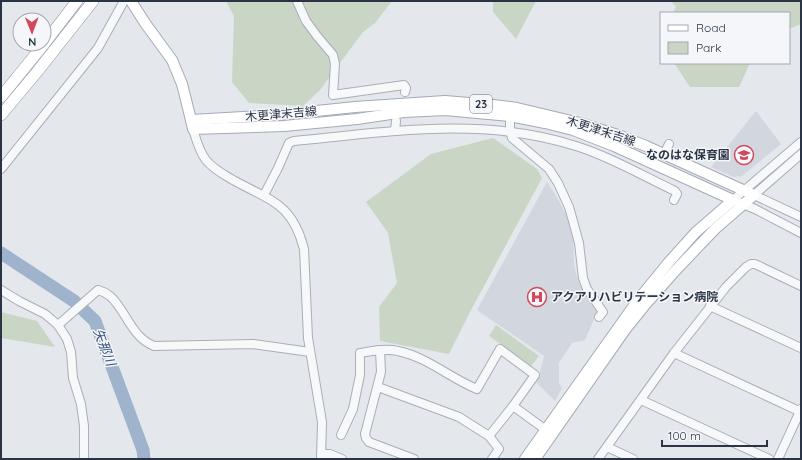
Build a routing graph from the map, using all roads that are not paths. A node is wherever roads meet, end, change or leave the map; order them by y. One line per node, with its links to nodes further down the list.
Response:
1 (77, 1): 6 (highway)
2 (93, 1): 12 (highway)
3 (124, 1): 22 (street)
4 (131, 1): 15 (main road)
5 (298, 2): 9 (street)
6 (52, 34)
7 (38, 52): 10 (highway)
8 (405, 92): 9 (street)
9 (333, 95): 11 (street)
10 (2, 96)
11 (330, 109): 15 (main road, 木更津末吉線 / 23); 20 (main road, 木更津末吉線 / 23)
12 (1, 115)
13 (510, 116): 15 (main road, 木更津末吉線 / 23); 17 (street); 27 (main road, 木更津末吉線 / 23)
14 (396, 121): 16 (street)
15 (192, 124): 24 (street)
16 (396, 131): 17 (street); 24 (street)
17 (510, 131): 26 (street); 34 (street)
18 (801, 142): 23 (street)
19 (669, 144): 20 (street)
20 (664, 154): 23 (main road, 木更津末吉線 / 23)
21 (801, 154): 25 (street)
22 (1, 169)
23 (744, 191): 25 (main road, 木更津末吉線 / 23); 27 (street)
24 (264, 195): 38 (street)
25 (754, 195): 28 (main road); 29 (street)
26 (674, 200)
27 (733, 200): 28 (street); 44 (main road)
28 (744, 205): 30 (street); 54 (main road)
29 (801, 217)
30 (801, 233)
31 (801, 286): 33 (street)
32 (1, 290): 35 (street)
33 (710, 306): 36 (street); 39 (street)
34 (599, 317)
35 (58, 325): 38 (street); 49 (street)
36 (801, 348)
37 (380, 350): 40 (street); 42 (street); 45 (street)
38 (310, 352): 48 (street)
39 (674, 353): 41 (street); 43 (street)
40 (378, 387): 46 (street); 51 (street)
41 (641, 400): 47 (street); 57 (street)
42 (513, 406): 44 (street); 46 (street)
43 (801, 411): 58 (street)
44 (546, 430): 53 (main road)
45 (341, 435)
46 (489, 436): 52 (street)
47 (607, 447): 55 (street); 56 (street)
48 (321, 457): 50 (street)
49 (84, 459)
50 (342, 459)
51 (414, 459)
52 (492, 459)
53 (525, 459)
54 (535, 459)
55 (598, 459)
56 (633, 459)
57 (769, 459)
58 (778, 459)

